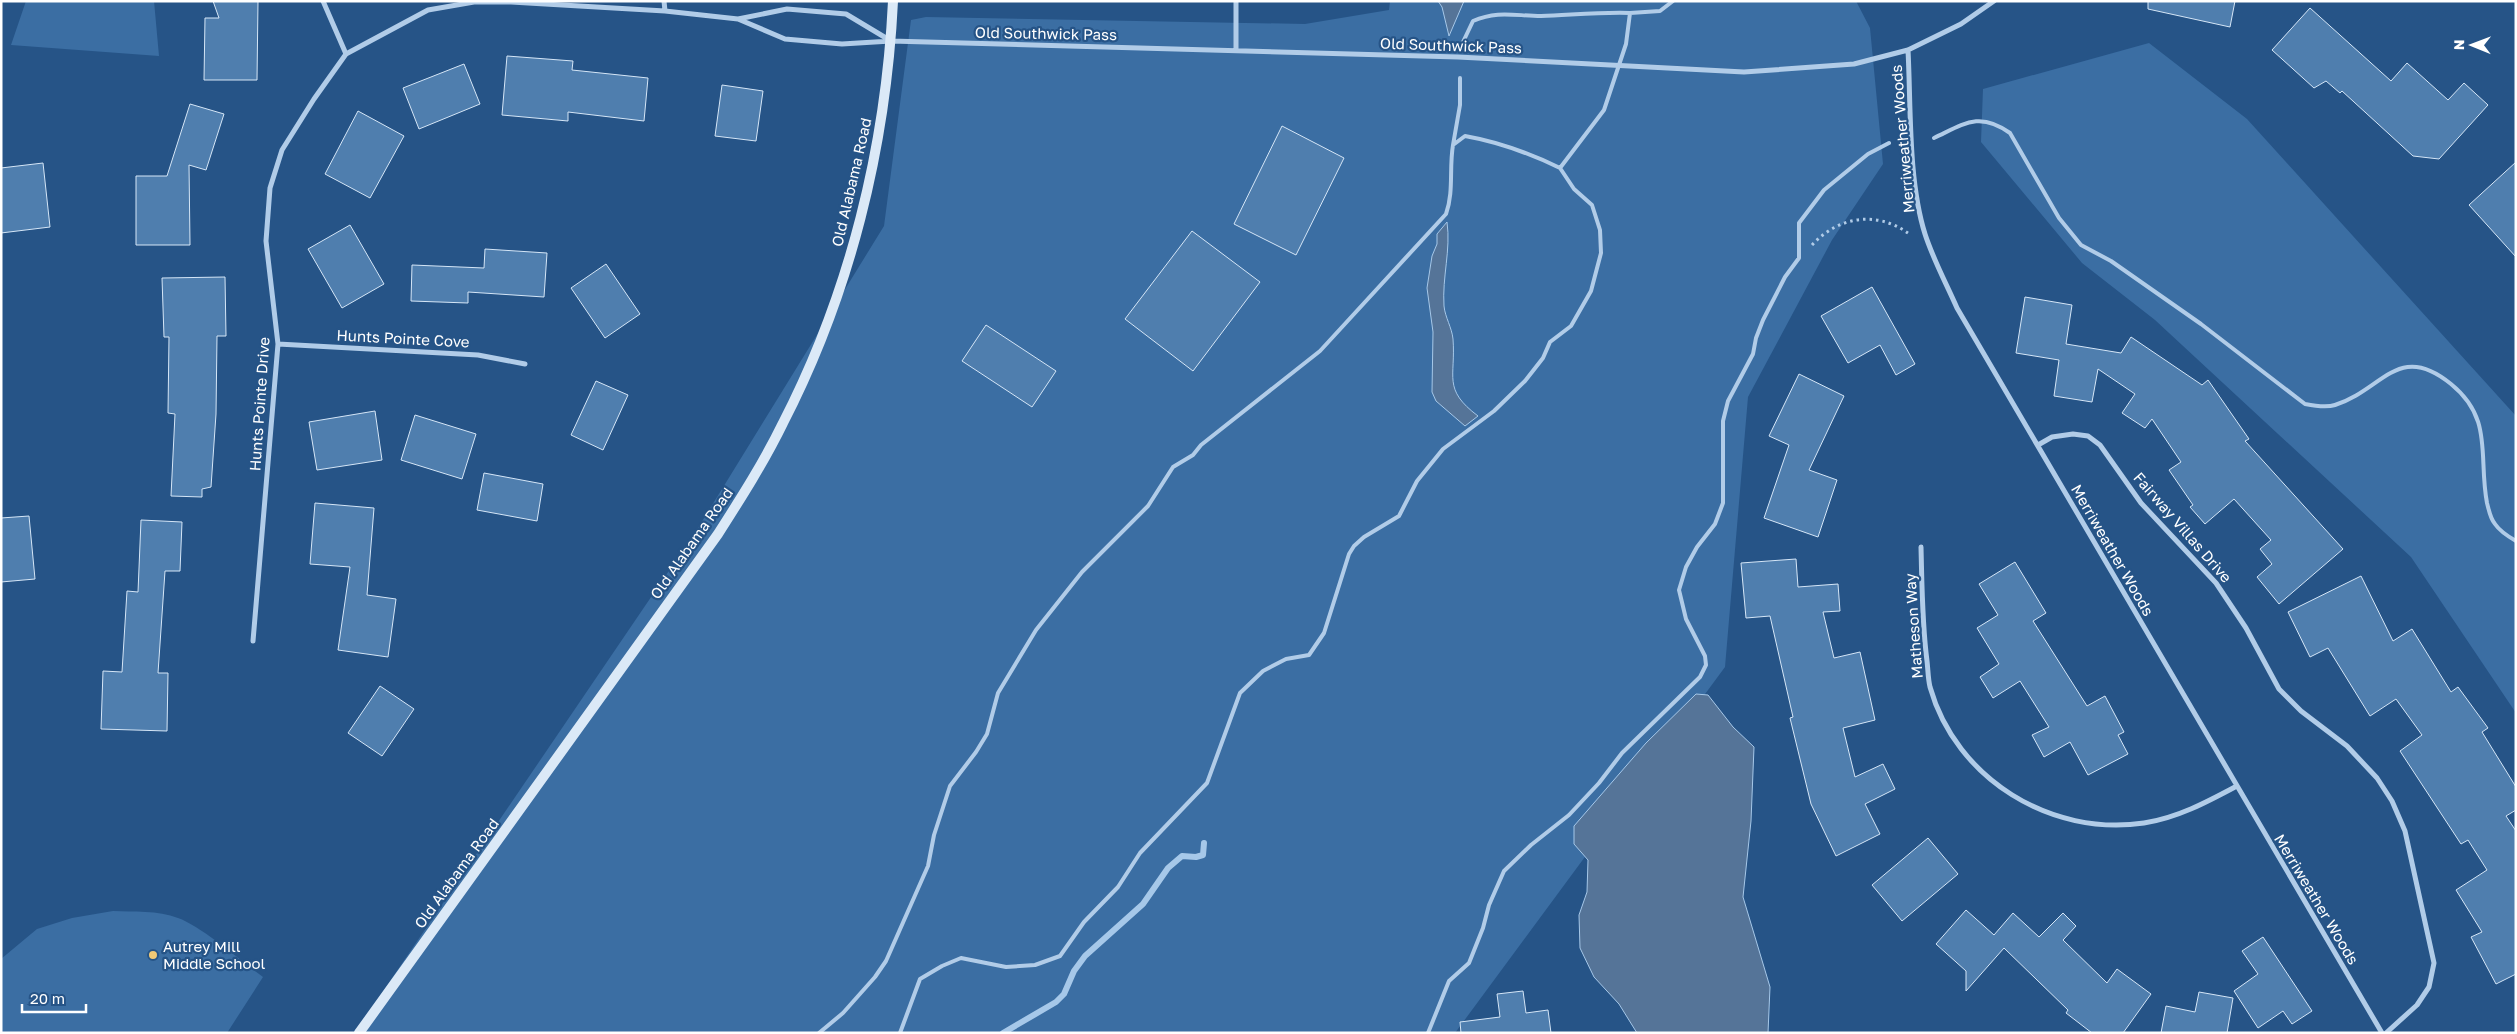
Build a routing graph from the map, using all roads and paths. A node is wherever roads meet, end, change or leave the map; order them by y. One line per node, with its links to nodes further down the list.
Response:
1 (324, 1): 14 (street)
2 (664, 1): 7 (street)
3 (893, 1): 10 (main road, Old Alabama Road)
4 (1236, 1): 12 (street)
5 (1673, 1): 8 (lane)
6 (1994, 1): 13 (street, Old Southwick Pass)
7 (664, 12): 9 (street, Hunts Pointe Drive); 14 (street, Hunts Pointe Drive)
8 (1630, 13): 11 (lane); 15 (lane)
9 (738, 20): 10 (street, Hunts Pointe Drive); 10 (street, Hunts Pointe Drive)
10 (891, 41): 12 (street, Old Southwick Pass); 30 (main road, Old Alabama Road)
11 (1463, 42)
12 (1236, 50): 15 (street, Old Southwick Pass)
13 (1908, 50): 15 (street, Old Southwick Pass); 25 (street, Merriweather Woods)
14 (346, 54): 23 (street, Hunts Pointe Drive)
15 (1618, 66): 20 (lane)
16 (1460, 78): 19 (lane)
17 (1934, 138): 26 (lane)
18 (1889, 143): 22 (lane)
19 (1453, 145): 20 (lane); 31 (lane)
20 (1560, 168): 32 (lane)
21 (1908, 233): 22 (path)
22 (1800, 258): 33 (lane)
23 (278, 344): 24 (street, Hunts Pointe Cove); 28 (street, Hunts Pointe Drive)
24 (525, 364)
25 (2038, 445): 29 (street, Merriweather Woods); 35 (street, Fairway Villas Drive)
26 (2516, 541)
27 (1921, 547): 29 (street, Matheson Way)
28 (253, 641)
29 (2235, 786): 34 (street, Merriweather Woods)
30 (359, 1033)
31 (819, 1033)
32 (900, 1033)
33 (1428, 1033)
34 (2382, 1033)
35 (2386, 1033)

